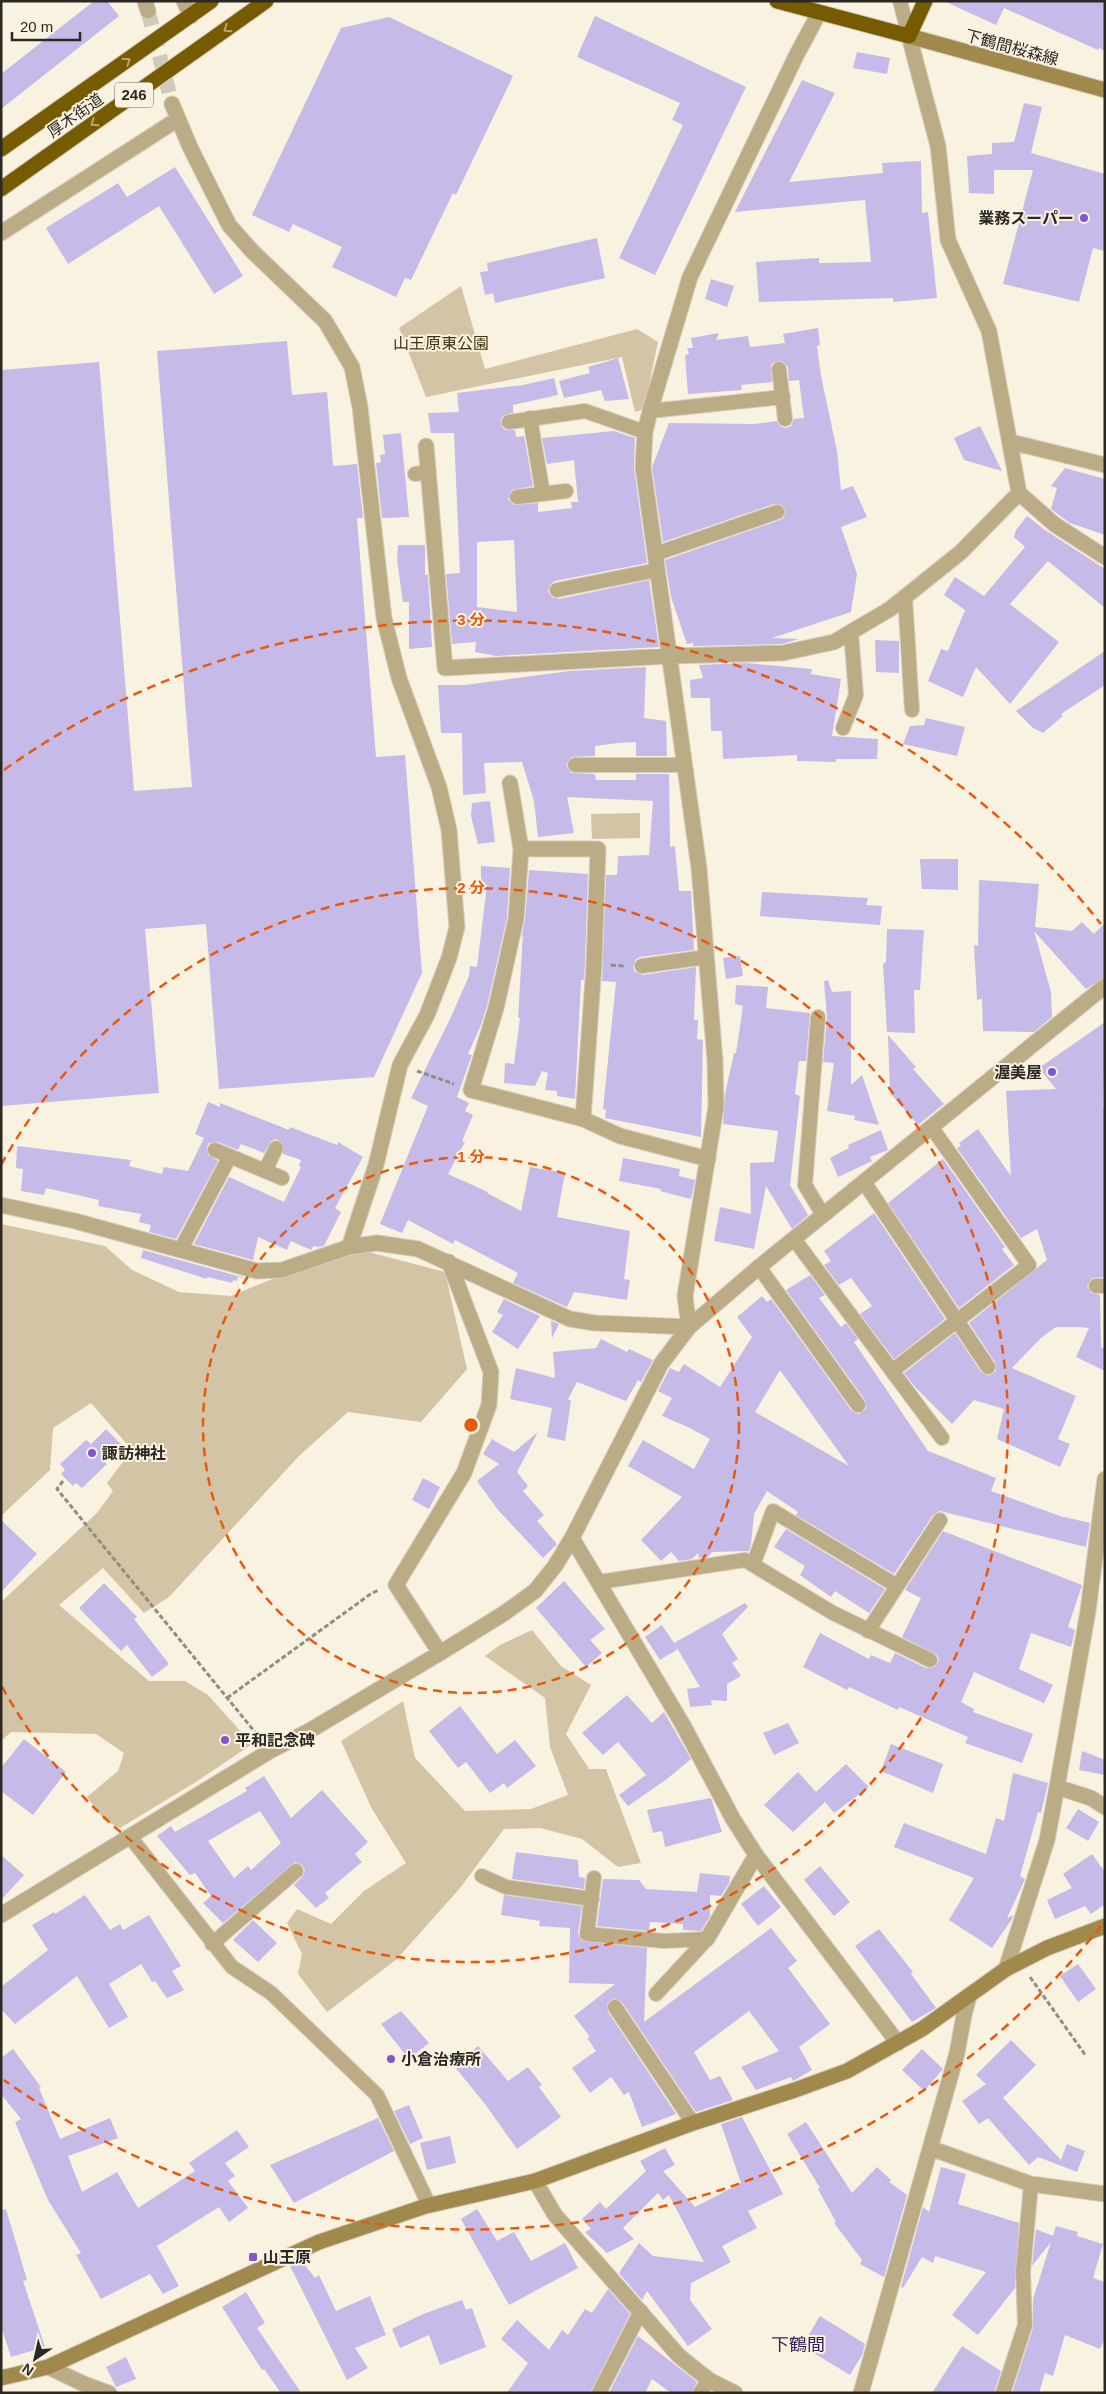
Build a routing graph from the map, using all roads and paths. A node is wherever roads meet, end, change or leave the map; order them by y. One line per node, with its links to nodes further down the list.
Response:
1 (184, 1): 8 (street)
2 (211, 1): 8 (highway, 厚木街道 / 246)
3 (266, 1): 14 (highway, 厚木街道 / 246, one-way to 14)
4 (777, 1): 7 (highway)
5 (900, 1): 9 (lane)
6 (925, 1): 9 (highway)
7 (819, 13): 9 (highway); 18 (street)
8 (191, 16): 13 (highway, 厚木街道 / 246, one-way to 8)
9 (909, 36): 10 (street, 下鶴間桜森線); 23 (street)
10 (1105, 90)
11 (172, 104): 12 (street)
12 (178, 119): 15 (street); 49 (street)
13 (1, 149)
14 (1, 189)
15 (1, 233)
16 (779, 369): 17 (lane)
17 (783, 397): 18 (lane); 20 (lane)
18 (650, 411): 22 (street)
19 (530, 418): 21 (lane); 22 (lane); 28 (lane)
20 (786, 419)
21 (509, 422)
22 (645, 432): 31 (street)
23 (1011, 442): 25 (street); 27 (street)
24 (426, 446): 37 (street)
25 (1105, 464)
26 (566, 491): 28 (lane)
27 (1019, 493): 32 (street); 35 (street)
28 (543, 494): 29 (lane)
29 (518, 496)
30 (777, 512): 31 (lane)
31 (655, 554): 33 (street)
32 (1105, 557)
33 (657, 570): 34 (lane); 37 (street)
34 (557, 590)
35 (905, 597): 36 (street); 38 (lane)
36 (851, 632): 37 (street); 39 (lane)
37 (670, 656): 41 (street)
38 (912, 710)
39 (843, 728)
40 (575, 765): 41 (lane)
41 (683, 765): 44 (street)
42 (510, 783): 43 (street)
43 (521, 849): 45 (street); 50 (street)
44 (706, 957): 46 (lane); 56 (street)
45 (594, 965): 46 (path); 51 (street)
46 (642, 966)
47 (1105, 986): 52 (street)
48 (818, 1017): 61 (lane)
49 (400, 1065): 50 (path); 63 (street)
50 (471, 1090): 51 (street)
51 (582, 1120): 56 (street)
52 (932, 1128): 59 (street); 67 (lane)
53 (276, 1148): 57 (lane)
54 (215, 1150): 55 (lane)
55 (230, 1156): 57 (lane); 64 (lane)
56 (708, 1159): 68 (street)
57 (265, 1171): 58 (lane)
58 (282, 1178)
59 (864, 1182): 61 (street); 67 (lane)
60 (1, 1205): 64 (street)
61 (823, 1215): 62 (street)
62 (794, 1239): 66 (street); 70 (lane)
63 (350, 1247): 64 (street); 65 (street)
64 (181, 1249)
65 (449, 1262): 68 (street); 79 (street)
66 (759, 1266): 68 (street); 71 (lane)
67 (956, 1320): 69 (lane); 70 (lane)
68 (689, 1327): 76 (street)
69 (988, 1367)
70 (892, 1371): 72 (lane)
71 (858, 1405)
72 (942, 1438)
73 (1105, 1479): 86 (street)
74 (63, 1481): 84 (path)
75 (940, 1520): 80 (lane)
76 (572, 1538): 78 (street); 82 (street)
77 (753, 1565): 78 (lane); 80 (lane); 81 (lane)
78 (600, 1582): 89 (street)
79 (396, 1585): 82 (street); 84 (path)
80 (896, 1586): 81 (lane)
81 (868, 1630): 83 (lane)
82 (440, 1653): 85 (street)
83 (930, 1660)
84 (227, 1698): 85 (path)
85 (270, 1752): 88 (street)
86 (1058, 1787): 87 (street); 99 (street)
87 (1105, 1807)
88 (131, 1838): 94 (street); 97 (lane)
89 (756, 1855): 96 (street); 103 (street)
90 (296, 1871): 97 (lane)
91 (482, 1876): 93 (lane)
92 (594, 1878): 93 (lane)
93 (592, 1899): 96 (lane)
94 (1, 1915)
95 (1105, 1926): 98 (street)
96 (707, 1939): 100 (lane)
97 (212, 1944): 110 (lane)
98 (1019, 1961): 99 (street); 104 (path)
99 (1006, 1969): 101 (street)
100 (656, 1994)
101 (969, 1996): 103 (street); 106 (street)
102 (615, 2007): 105 (lane)
103 (898, 2043): 105 (street)
104 (1086, 2056)
105 (693, 2123): 107 (street)
106 (930, 2148): 108 (street); 119 (street)
107 (535, 2180): 110 (street); 111 (street)
108 (1032, 2184): 109 (street); 120 (lane)
109 (1105, 2194)
110 (428, 2206): 112 (street)
111 (641, 2311): 114 (street); 116 (lane)
112 (48, 2367): 113 (street); 115 (street)
113 (1, 2378)
114 (709, 2380): 117 (lane); 118 (street)
115 (109, 2393)
116 (599, 2393)
117 (700, 2393)
118 (734, 2393)
119 (861, 2393)
120 (1003, 2393)

